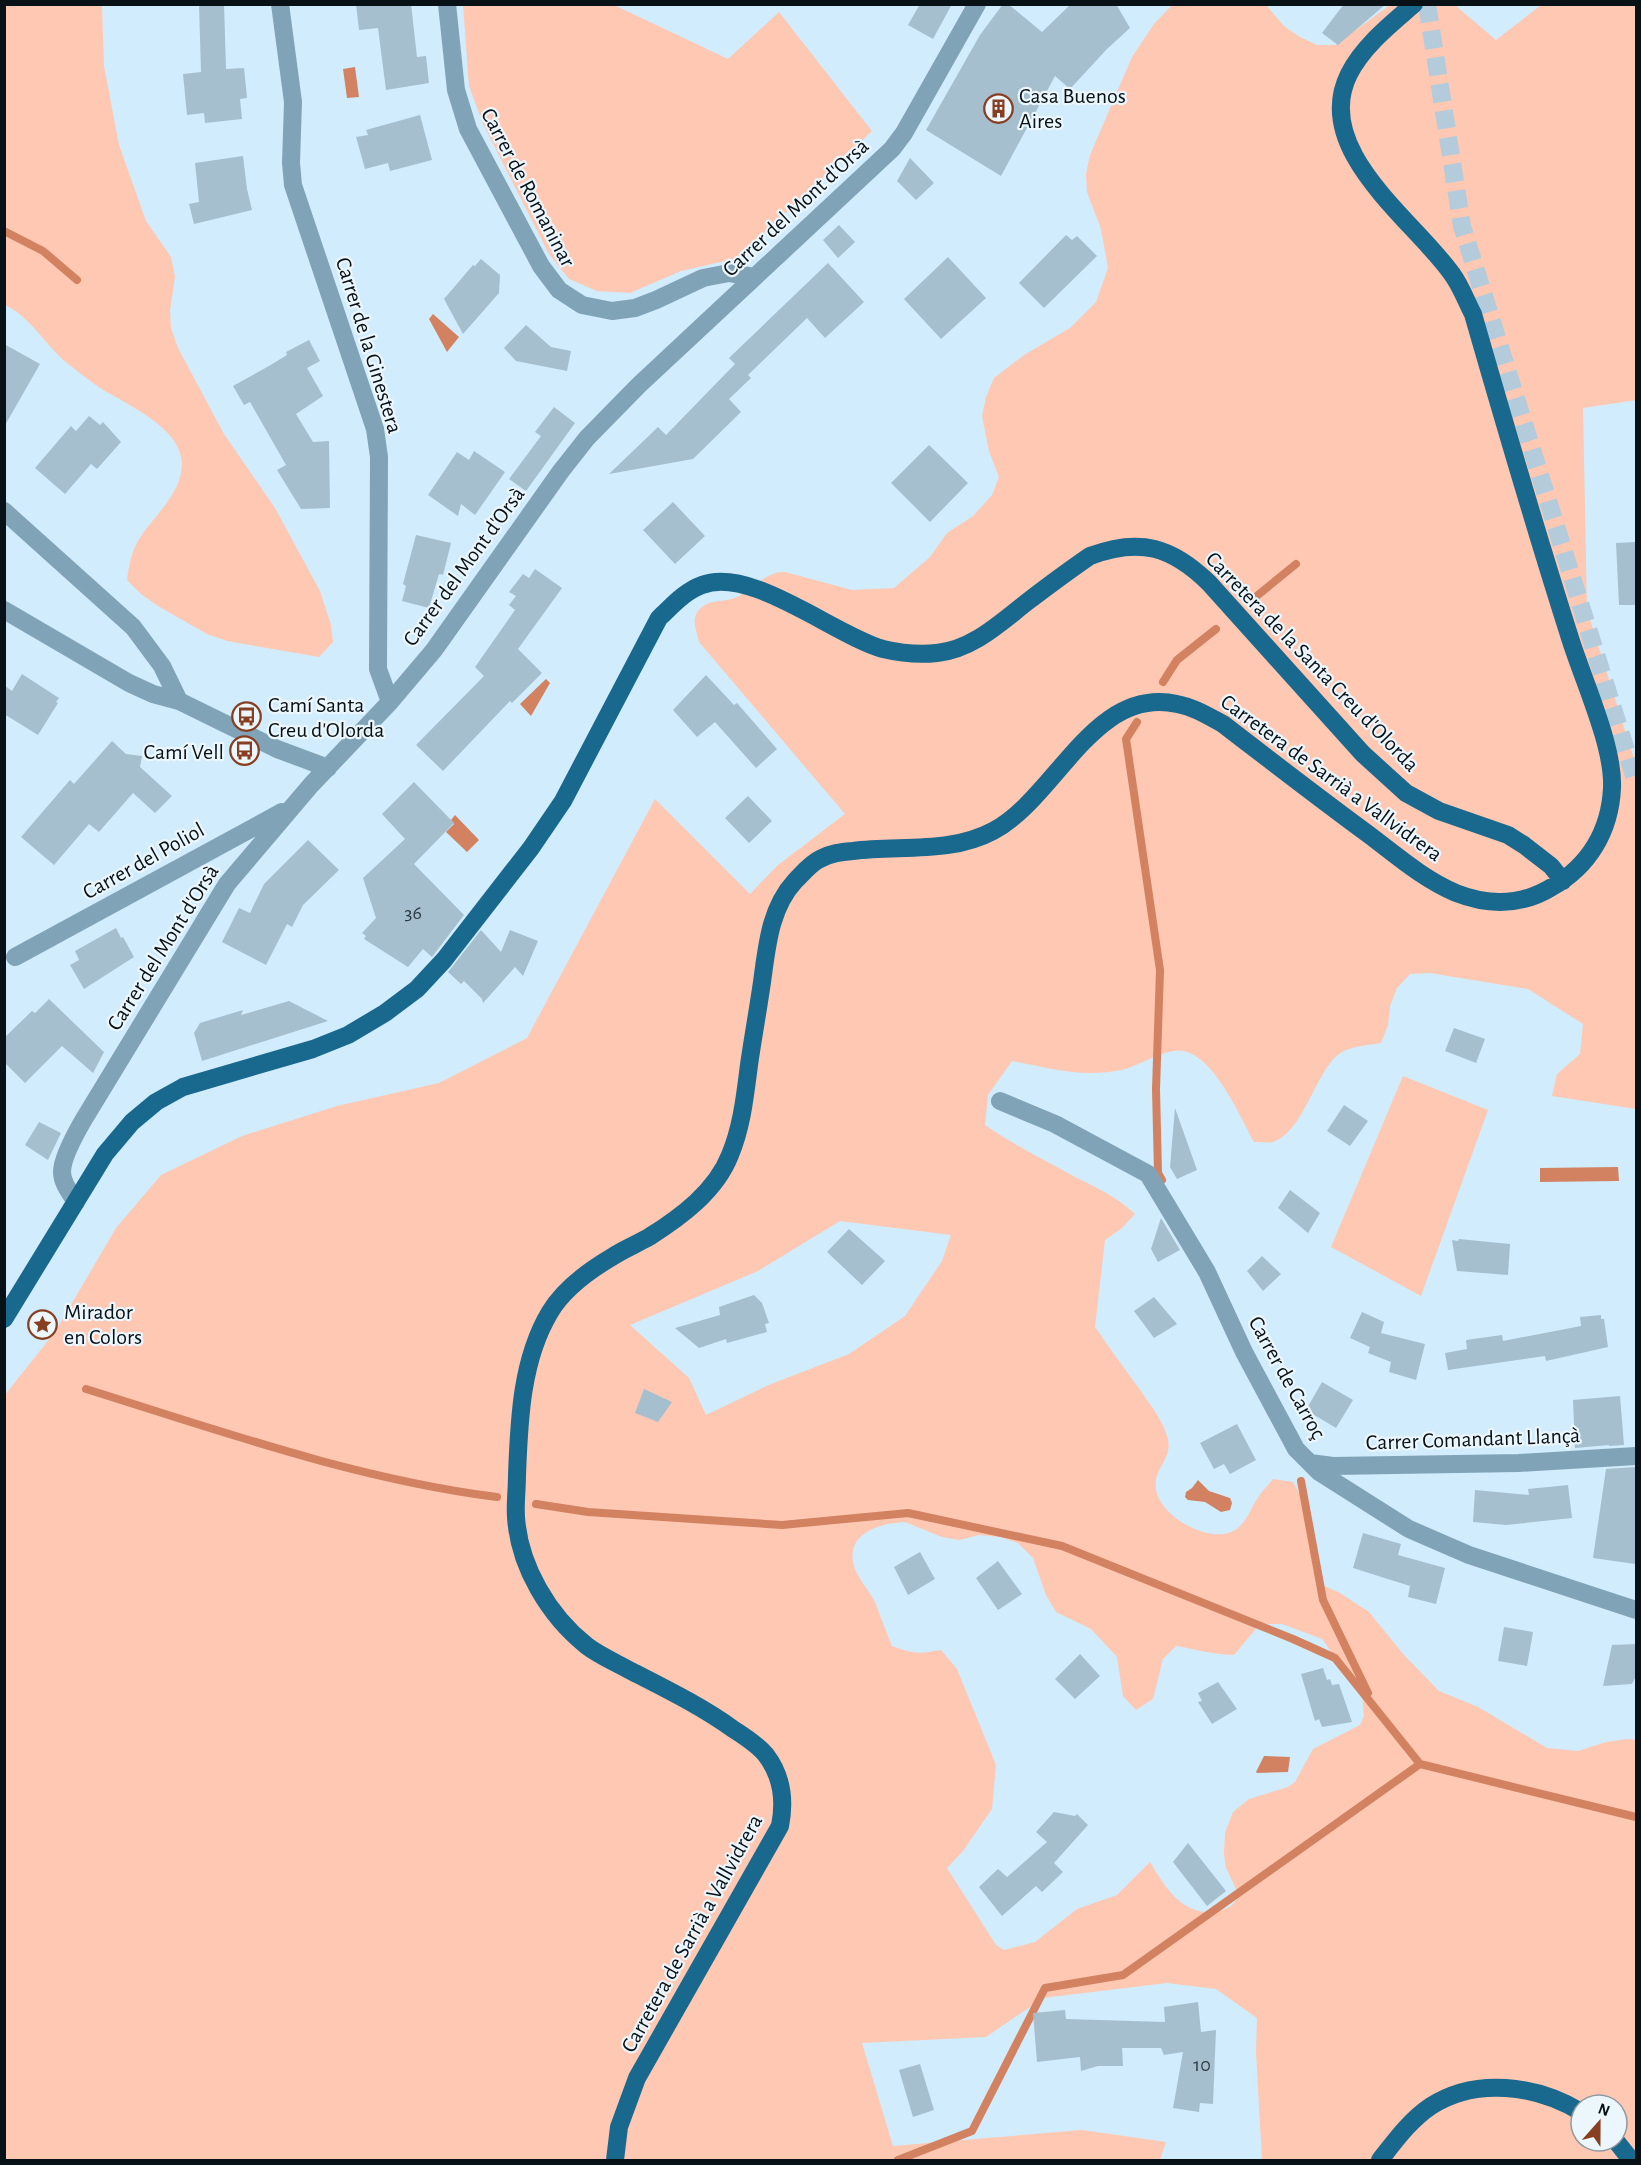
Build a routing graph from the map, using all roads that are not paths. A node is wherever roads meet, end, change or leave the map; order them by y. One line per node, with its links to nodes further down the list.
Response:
1 (280, 4): 9 (street, Carrer de la Ginestera)
2 (447, 4): 5 (street, Carrer de Romaninar)
3 (977, 4): 5 (street, Carrer del Mont d'Orsà)
4 (1414, 4): 12 (main road, Carretera de Sarrià a Vallvidrera)
5 (755, 277): 9 (street, Carrer del Mont d'Orsà)
6 (4, 511): 8 (street)
7 (4, 610): 8 (street)
8 (179, 701): 10 (street)
9 (390, 702): 10 (street, Carrer del Mont d'Orsà)
10 (328, 768): 11 (street, Carrer del Mont d'Orsà)
11 (293, 806): 13 (street, Carrer del Poliol); 15 (street, Carrer del Mont d'Orsà)
12 (1563, 880): 15 (main road, Carretera de la Santa Creu d'Olorda); 21 (main road, Carretera de Sarrià a Vallvidrera)
13 (15, 957)
14 (1000, 1101): 18 (street, Carrer de Carroç)
15 (76, 1202): 16 (main road, Carretera de la Santa Creu d'Olorda)
16 (4, 1318)
17 (1636, 1456): 18 (street, Carrer Comandant Llançà)
18 (1310, 1463): 19 (street, Carrer de Carroç)
19 (1636, 1610)
20 (1569, 2104): 22 (main road)
21 (615, 2160)
22 (1380, 2160)

